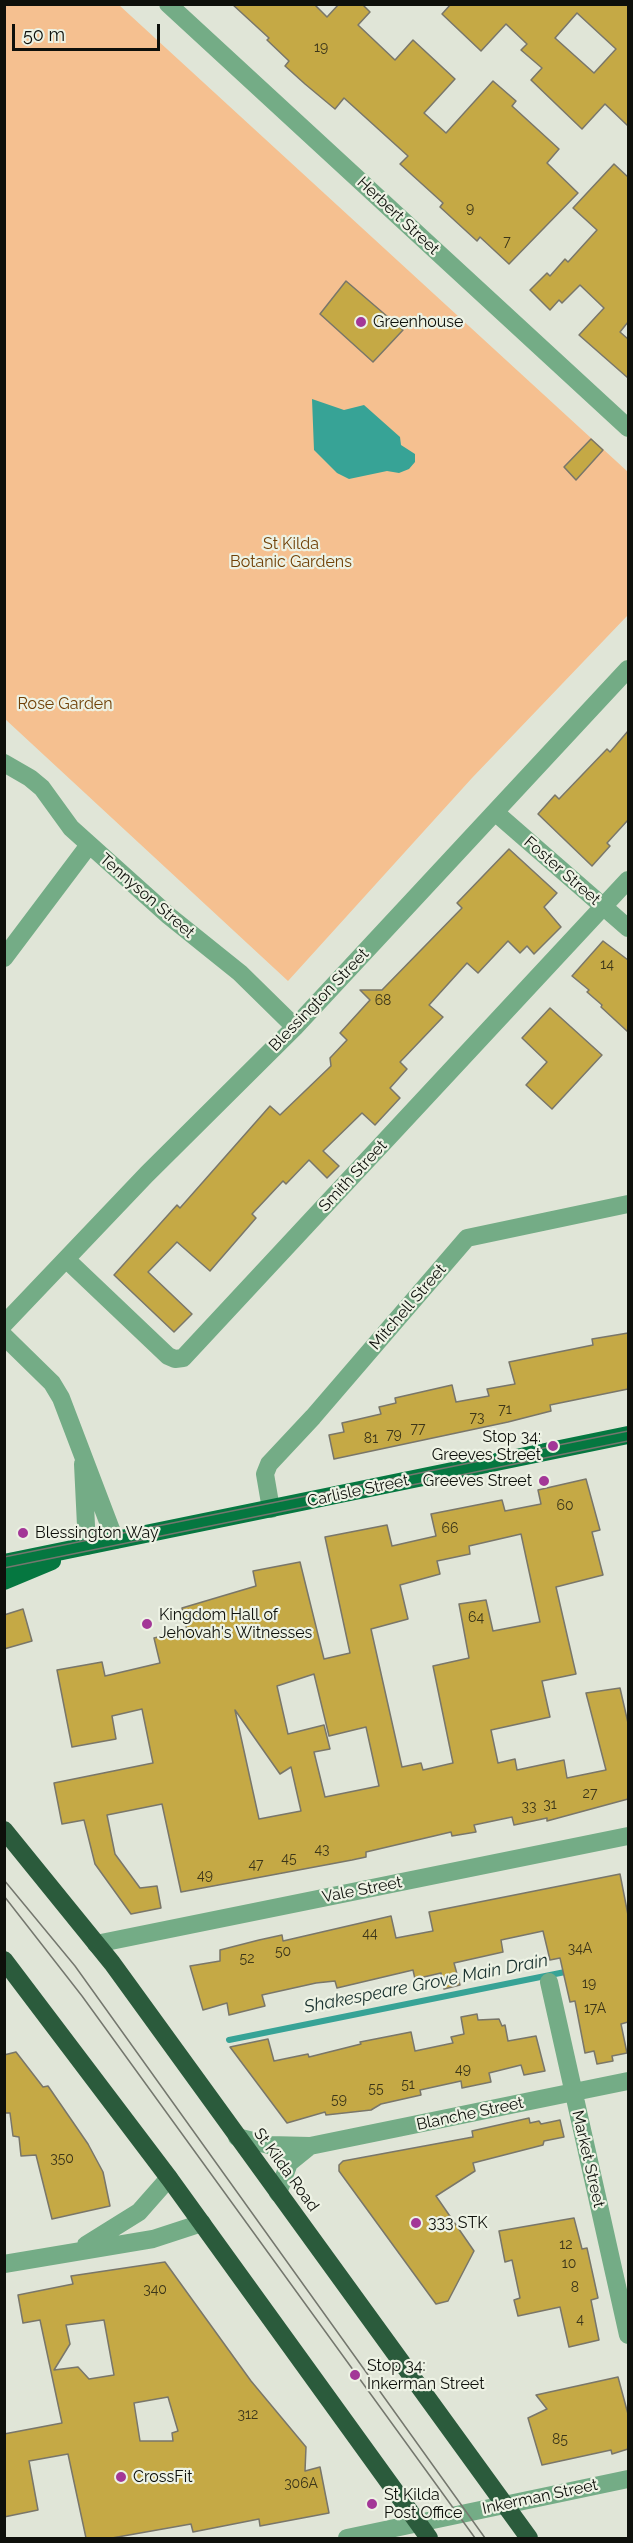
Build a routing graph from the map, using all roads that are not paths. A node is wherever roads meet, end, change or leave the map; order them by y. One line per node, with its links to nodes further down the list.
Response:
1 (168, 4): 2 (street, Herbert Street)
2 (628, 428)
3 (628, 669): 5 (street, Blessington Street)
4 (4, 763): 6 (street, Tennyson Street)
5 (496, 813): 8 (street, Foster Street); 11 (street, Blessington Street)
6 (89, 845): 10 (street); 11 (street, Tennyson Street)
7 (628, 880): 8 (street, Smith Street)
8 (604, 907): 9 (street, Foster Street); 13 (street, Smith Street)
9 (628, 928)
10 (4, 958)
11 (295, 1027): 13 (street, Blessington Street)
12 (628, 1204): 18 (street, Mitchell Street)
13 (67, 1260): 14 (street, Blessington Street)
14 (4, 1324)
15 (4, 1336): 17 (street)
16 (628, 1435): 18 (main road, Carlisle Street)
17 (83, 1458): 19 (street); 20 (street)
18 (271, 1509): 19 (main road, Carlisle Street)
19 (115, 1540): 20 (main road, Carlisle Street)
20 (87, 1546): 21 (main road, Carlisle Street); 22 (main road, Carlisle Street)
21 (4, 1563)
22 (4, 1581)
23 (4, 1830): 25 (highway, St Kilda Road)
24 (628, 1836): 25 (street, Vale Street)
25 (96, 1944): 30 (highway, St Kilda Road)
26 (4, 1960): 32 (highway)
27 (549, 1982): 29 (street, Market Street)
28 (628, 2081): 29 (street, Blanche Street)
29 (572, 2092): 31 (street, Blanche Street); 37 (street, Market Street)
30 (237, 2137): 31 (street, Blanche Street); 33 (highway, St Kilda Road)
31 (310, 2146): 33 (street)
32 (169, 2178): 34 (highway); 35 (street)
33 (278, 2193): 39 (highway, St Kilda Road)
34 (202, 2223): 35 (street); 40 (highway)
35 (79, 2249): 36 (street)
36 (4, 2264)
37 (628, 2335)
38 (628, 2479): 39 (street, Inkerman Street)
39 (504, 2504): 40 (street, Inkerman Street); 42 (highway, St Kilda Road)
40 (424, 2531): 41 (street, Inkerman Street)
41 (347, 2538)
42 (529, 2538)

